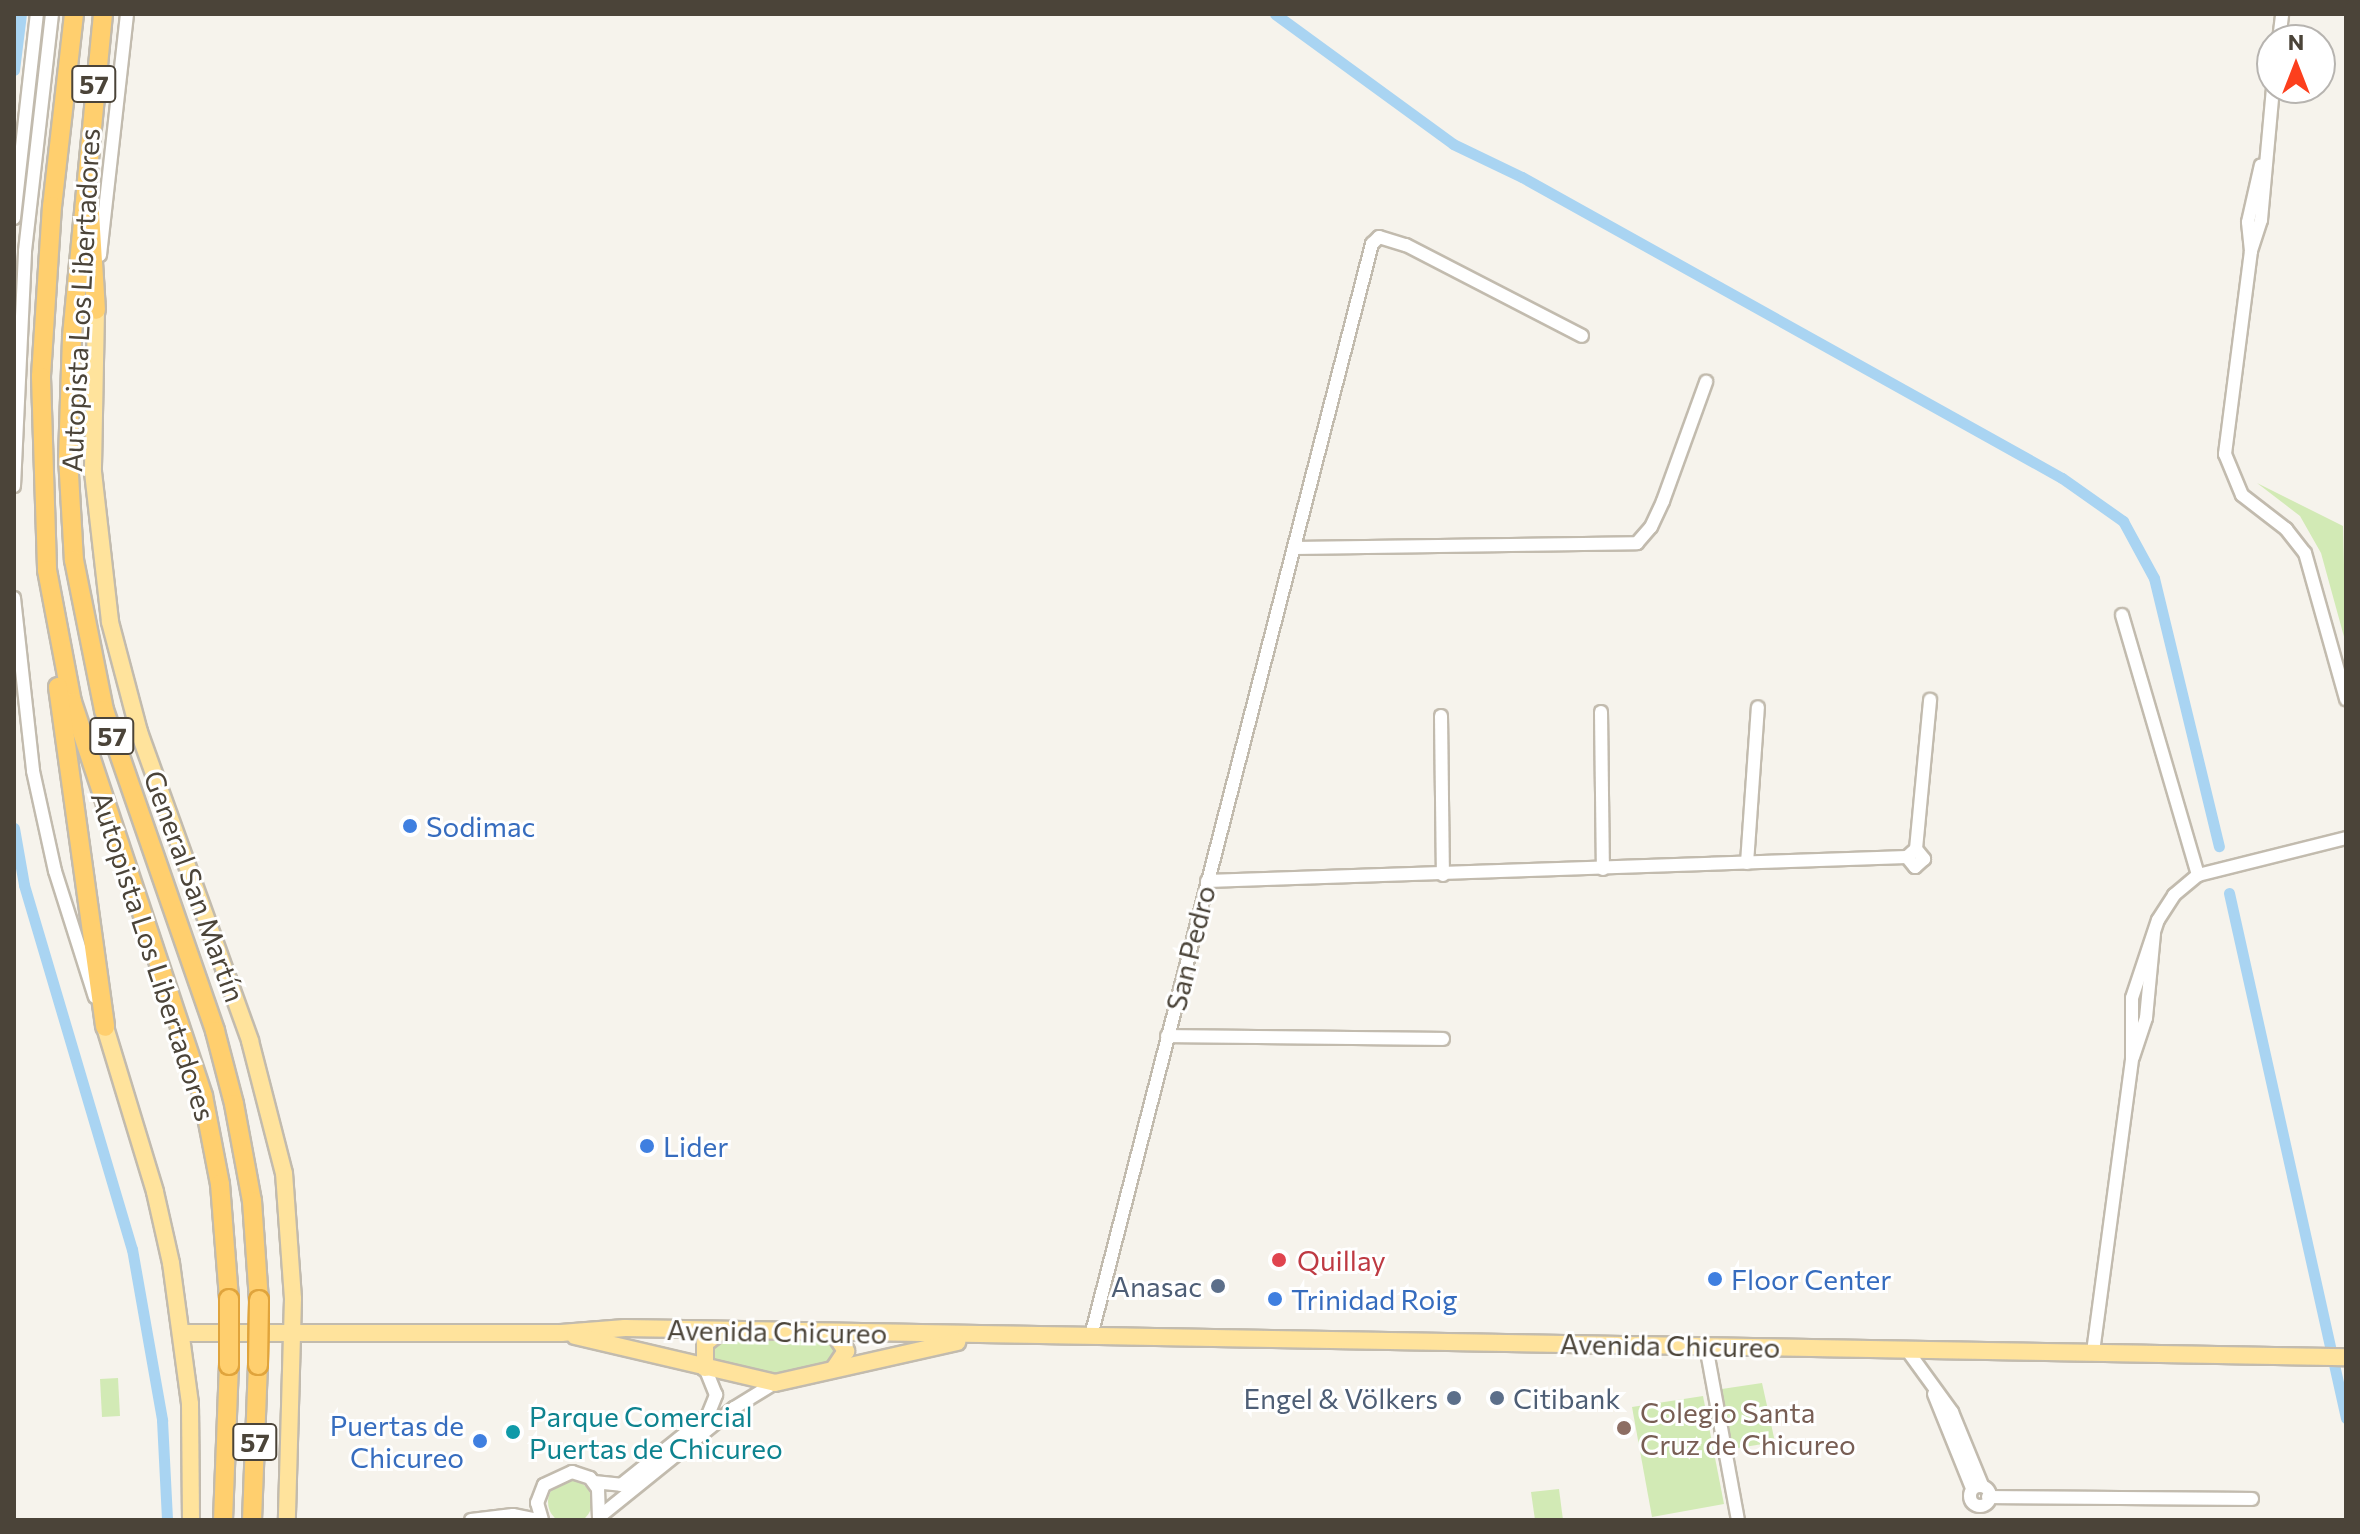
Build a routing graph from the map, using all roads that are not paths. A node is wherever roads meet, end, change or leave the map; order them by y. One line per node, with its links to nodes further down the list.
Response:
1 (37, 14): 8 (street)
2 (52, 14): 9 (street)
3 (74, 14): 20 (highway, Autopista Los Libertadores / 57)
4 (103, 14): 7 (highway, Autopista Los Libertadores / 57)
5 (127, 14): 13 (street, General San Martín)
6 (2271, 104): 22 (street)
7 (86, 155): 13 (highway); 59 (highway, Autopista Los Libertadores / 57, bridge)
8 (16, 175): 9 (street); 11 (street)
9 (32, 178): 10 (street)
10 (30, 197): 11 (street); 16 (street)
11 (15, 198): 12 (street)
12 (14, 218)
13 (96, 310): 40 (main road, General San Martín)
14 (1582, 336): 18 (street, San Pedro)
15 (1706, 382): 18 (street)
16 (14, 464): 17 (street)
17 (14, 486)
18 (1292, 554): 32 (street, San Pedro)
19 (14, 598): 33 (street)
20 (52, 608): 33 (highway); 58 (highway, Autopista Los Libertadores / 57, bridge)
21 (2122, 615): 31 (street)
22 (2346, 699)
23 (1930, 700): 28 (street)
24 (1758, 707): 28 (street)
25 (1601, 712): 29 (street)
26 (1441, 716): 30 (street)
27 (2346, 838): 31 (street)
28 (1747, 863): 29 (street)
29 (1603, 869): 30 (street)
30 (1443, 875): 32 (street)
31 (2198, 875): 45 (street)
32 (1207, 881): 34 (street, San Pedro)
33 (105, 1027): 37 (main road)
34 (1167, 1036): 35 (street); 42 (street, San Pedro)
35 (1443, 1039)
36 (722, 1330): 38 (main road, Avenida Chicureo); 39 (main road, Avenida Chicureo); 47 (main road)
37 (182, 1333): 40 (main road, Avenida Chicureo); 57 (main road)
38 (561, 1333): 40 (main road, Avenida Chicureo); 47 (main road, Avenida Chicureo)
39 (834, 1333): 41 (main road, Avenida Chicureo); 48 (main road)
40 (293, 1334): 55 (main road, General San Martín)
41 (993, 1336): 42 (main road, Avenida Chicureo); 48 (main road, Avenida Chicureo)
42 (1091, 1336): 43 (main road, Avenida Chicureo)
43 (1706, 1346): 44 (main road, Avenida Chicureo); 62 (street)
44 (1907, 1350): 45 (main road, Avenida Chicureo); 51 (street)
45 (2093, 1352): 46 (main road, Avenida Chicureo)
46 (2337, 1357)
47 (705, 1368): 49 (main road, Avenida Chicureo); 50 (street)
48 (834, 1369): 49 (main road, Avenida Chicureo)
49 (775, 1383): 56 (street)
50 (594, 1482): 52 (street); 56 (street)
51 (1982, 1494): 53 (street); 63 (street)
52 (538, 1496): 54 (street); 61 (street)
53 (2252, 1499)
54 (513, 1515): 60 (street); 61 (street)
55 (290, 1518)
56 (599, 1518)
57 (191, 1520)
58 (223, 1520)
59 (252, 1520)
60 (471, 1520)
61 (540, 1520)
62 (1738, 1520)
63 (1992, 1520)

